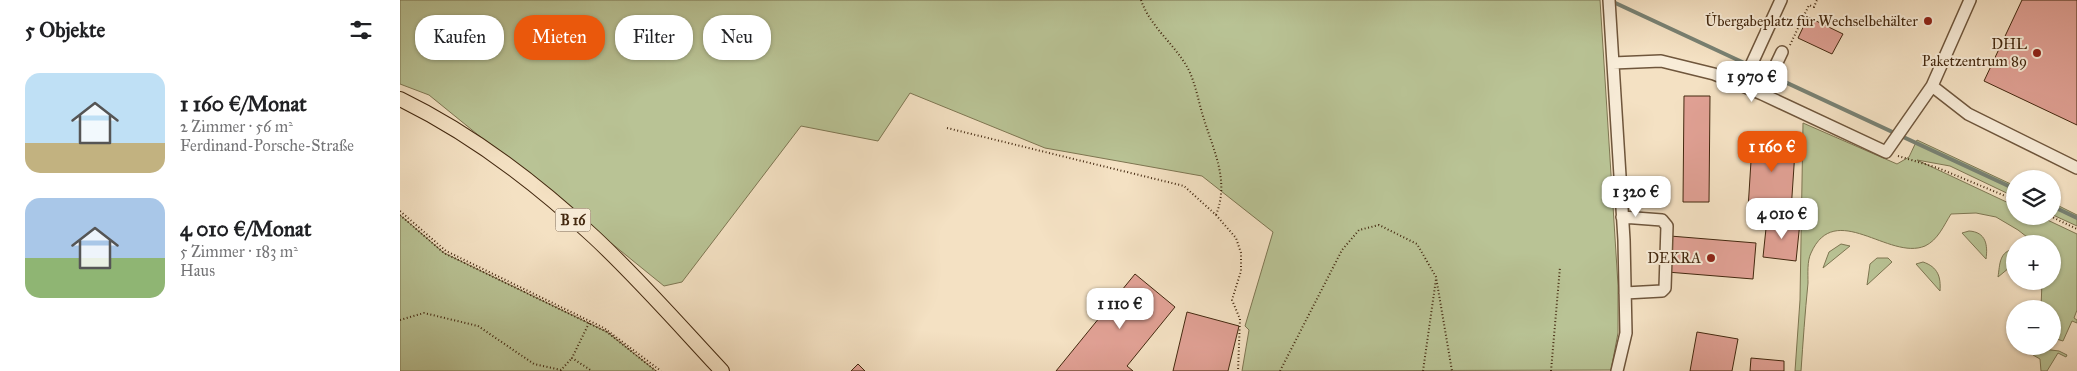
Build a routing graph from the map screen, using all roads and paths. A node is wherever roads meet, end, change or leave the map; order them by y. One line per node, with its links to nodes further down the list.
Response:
1 (1141, 0): 18 (path)
2 (1609, 0): 7 (street)
3 (1781, 0): 8 (street)
4 (1817, 0): 6 (path)
5 (1970, 0): 9 (street)
6 (1782, 52): 10 (street)
7 (1613, 63): 8 (street); 19 (street)
8 (1742, 86): 10 (street)
9 (1932, 86): 13 (street); 14 (street)
10 (1762, 94): 13 (street)
11 (400, 99): 31 (main road, B 16)
12 (947, 128): 18 (path)
13 (1886, 152): 15 (path)
14 (2077, 168)
15 (2006, 196)
16 (400, 211): 26 (path)
17 (400, 215): 29 (path)
18 (1216, 215): 32 (path)
19 (1622, 217): 24 (street); 24 (street)
20 (2061, 221): 21 (path)
21 (2077, 229)
22 (1560, 267): 36 (path)
23 (1436, 277): 33 (path); 34 (path); 35 (path)
24 (1625, 293): 37 (street)
25 (400, 320): 27 (path)
26 (590, 321): 27 (path); 30 (path)
27 (572, 358): 28 (path)
28 (592, 371)
29 (656, 371)
30 (661, 371)
31 (722, 371)
32 (1238, 371)
33 (1280, 371)
34 (1423, 371)
35 (1452, 371)
36 (1551, 371)
37 (1617, 371)

